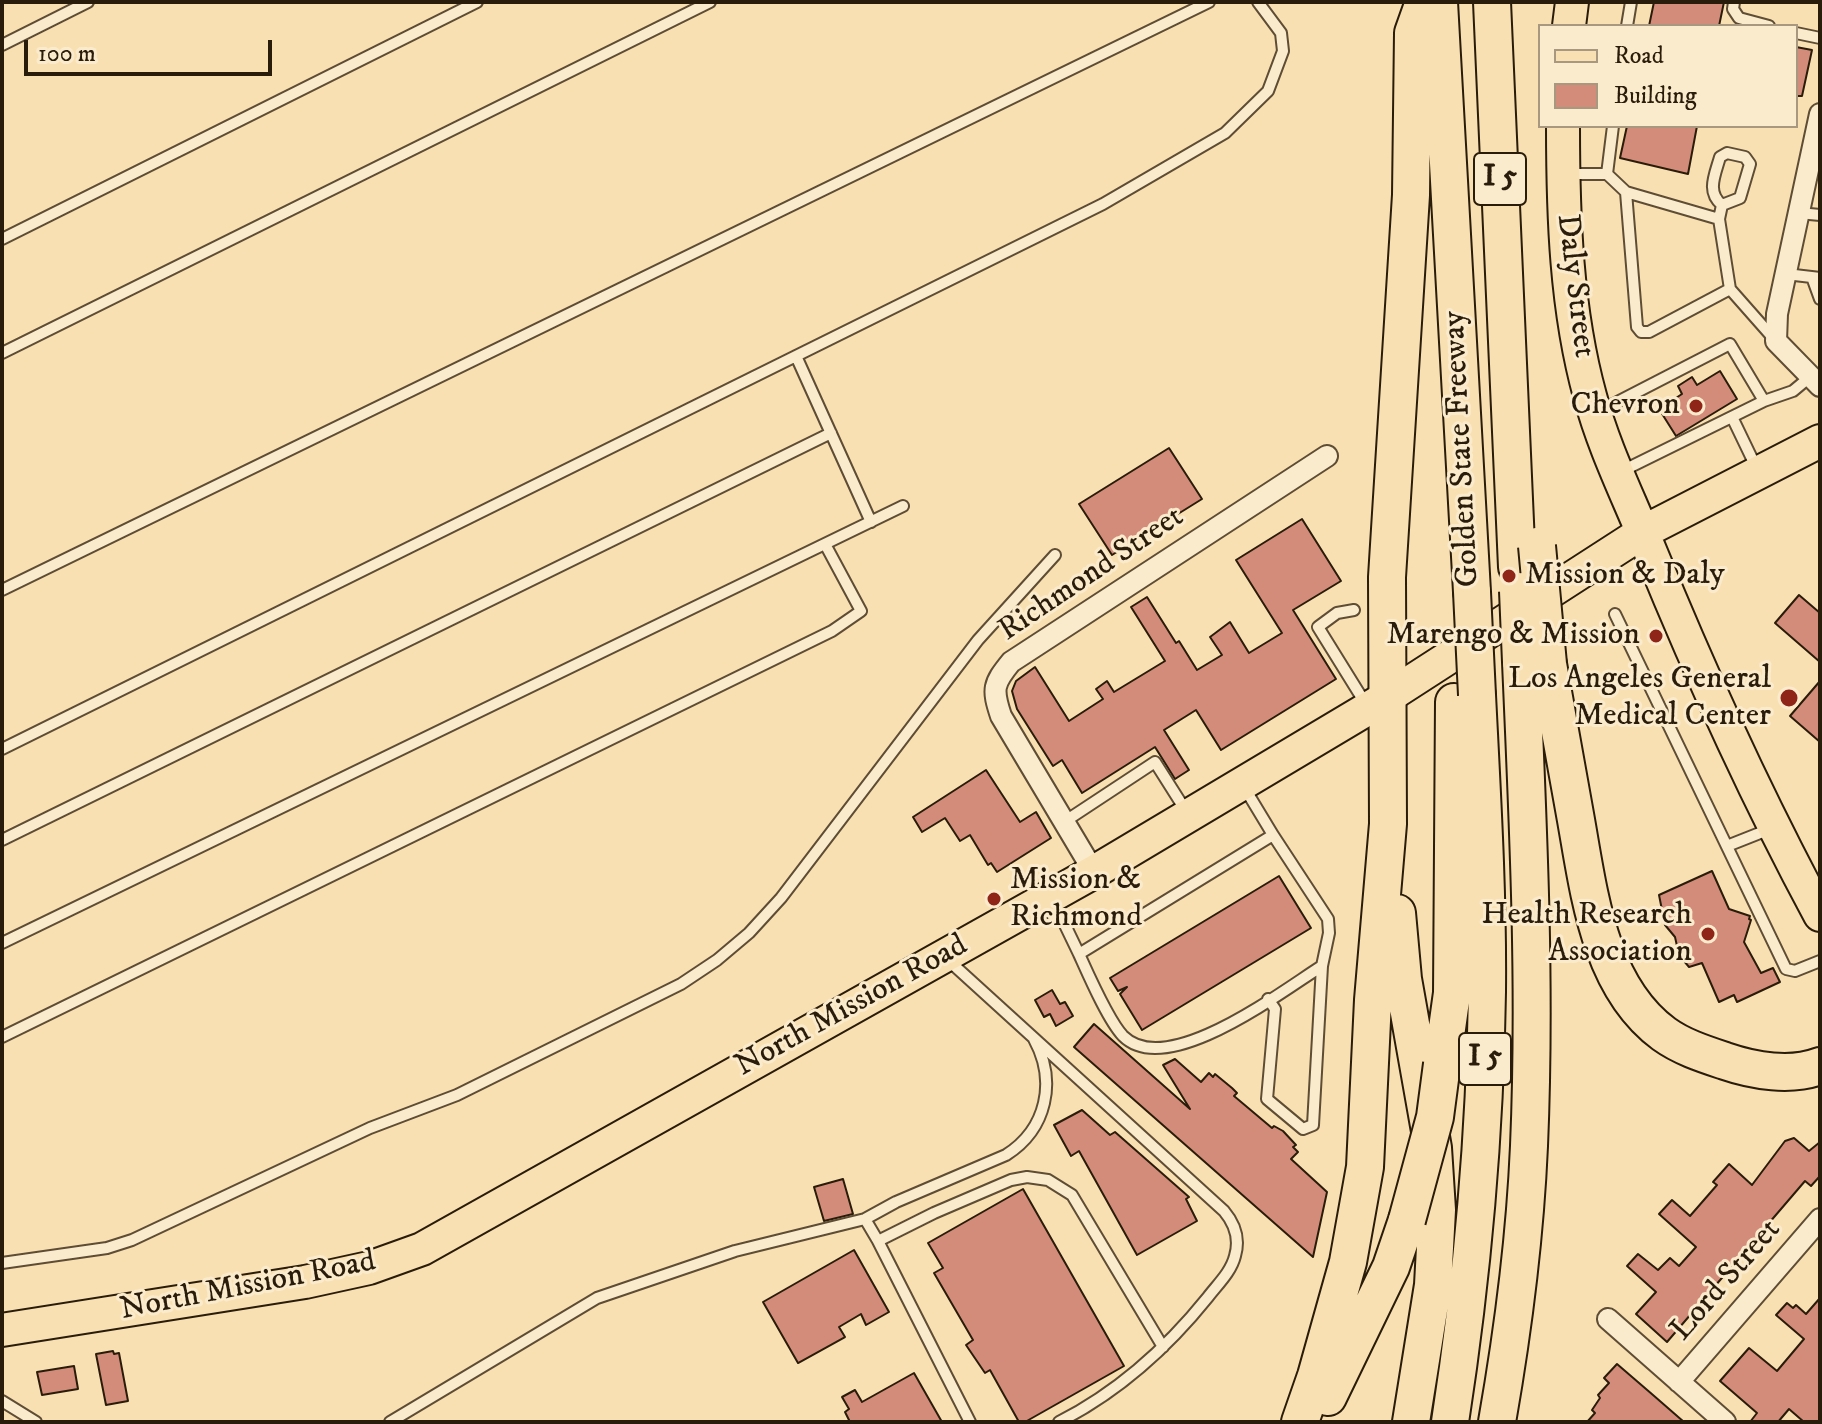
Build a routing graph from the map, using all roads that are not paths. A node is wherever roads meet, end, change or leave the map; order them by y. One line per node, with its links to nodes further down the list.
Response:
1 (88, 2): 17 (lane)
2 (477, 2): 29 (lane)
3 (710, 2): 35 (lane)
4 (1209, 2): 51 (lane)
5 (1258, 2): 36 (lane)
6 (1424, 2): 18 (highway)
7 (1439, 2): 18 (highway, Golden State Freeway / I 5)
8 (1492, 2): 54 (highway, Golden State Freeway / I 5, bridge)
9 (1572, 2): 12 (main road)
10 (1631, 2): 13 (lane)
11 (1734, 2): 14 (lane)
12 (1569, 24)
13 (1627, 24)
14 (1762, 24)
15 (1798, 33): 16 (lane)
16 (1820, 38)
17 (2, 45)
18 (1428, 64): 55 (highway, Golden State Freeway / I 5); 56 (highway)
19 (1820, 114): 26 (street)
20 (1563, 128): 22 (main road, Daly Street)
21 (1613, 128): 23 (lane)
22 (1563, 174): 23 (lane); 39 (main road, Daly Street)
23 (1607, 174): 24 (lane)
24 (1626, 192): 28 (lane); 32 (lane)
25 (1722, 205): 25 (lane); 28 (lane)
26 (1799, 213): 27 (lane); 30 (street)
27 (1820, 215)
28 (1719, 219): 32 (lane)
29 (2, 239)
30 (1786, 274): 31 (lane); 34 (street)
31 (1816, 278): 33 (lane)
32 (1730, 289): 34 (lane)
33 (1820, 299)
34 (1776, 341): 37 (street)
35 (2, 353)
36 (796, 356): 41 (lane); 57 (lane)
37 (1815, 381): 38 (lane)
38 (1764, 401): 39 (lane); 40 (lane)
39 (1596, 414): 45 (main road, Daly Street)
40 (1732, 417): 44 (lane); 45 (lane)
41 (831, 433): 47 (lane); 64 (lane)
42 (1820, 441): 44 (main road, North Mission Road)
43 (1327, 456): 60 (street, Richmond Street)
44 (1759, 473): 48 (main road, North Mission Road)
45 (1616, 474): 48 (main road, Daly Street)
46 (903, 506): 47 (lane)
47 (871, 522): 49 (lane)
48 (1643, 532): 56 (main road, North Mission Road); 62 (main road, Daly Street)
49 (825, 544): 69 (lane); 75 (lane)
50 (1055, 555): 81 (lane)
51 (2, 590)
52 (1354, 610): 56 (lane)
53 (1615, 614): 65 (lane)
54 (1535, 663): 77 (highway); 82 (highway, I 5)
55 (1466, 698): 87 (highway, bridge); 95 (highway, I 5)
56 (1378, 702): 58 (main road, North Mission Road); 61 (highway)
57 (2, 749)
58 (1241, 783): 59 (main road, North Mission Road); 63 (lane)
59 (1189, 814): 60 (lane); 66 (main road, North Mission Road)
60 (1064, 822): 66 (street, Richmond Street)
61 (1388, 824): 87 (highway); 94 (highway)
62 (1773, 828): 65 (lane); 68 (main road, Daly Street)
63 (1273, 835): 70 (lane); 73 (lane)
64 (2, 840)
65 (1727, 846): 72 (lane)
66 (1094, 872): 67 (main road, North Mission Road)
67 (1051, 895): 70 (lane); 71 (main road, North Mission Road)
68 (1820, 915)
69 (2, 943)
70 (1079, 954): 74 (lane)
71 (943, 956): 76 (lane); 84 (main road, North Mission Road)
72 (1820, 961)
73 (1322, 966): 74 (lane); 74 (lane)
74 (1268, 999)
75 (2, 1037)
76 (1034, 1039): 78 (lane); 85 (lane)
77 (1820, 1066)
78 (865, 1219): 80 (lane); 90 (lane)
79 (1820, 1219): 86 (street, Lord Street)
80 (878, 1241): 85 (lane); 91 (lane)
81 (2, 1263)
82 (1520, 1264): 96 (highway, I 5); 97 (highway)
83 (1608, 1319): 86 (street)
84 (2, 1330)
85 (1163, 1347): 92 (lane)
86 (1679, 1382): 98 (street)
87 (1319, 1398): 93 (highway)
88 (2, 1401): 89 (lane)
89 (36, 1422)
90 (390, 1422)
91 (970, 1422)
92 (1059, 1422)
93 (1300, 1422)
94 (1411, 1422)
95 (1450, 1422)
96 (1497, 1422)
97 (1521, 1422)
98 (1725, 1422)

